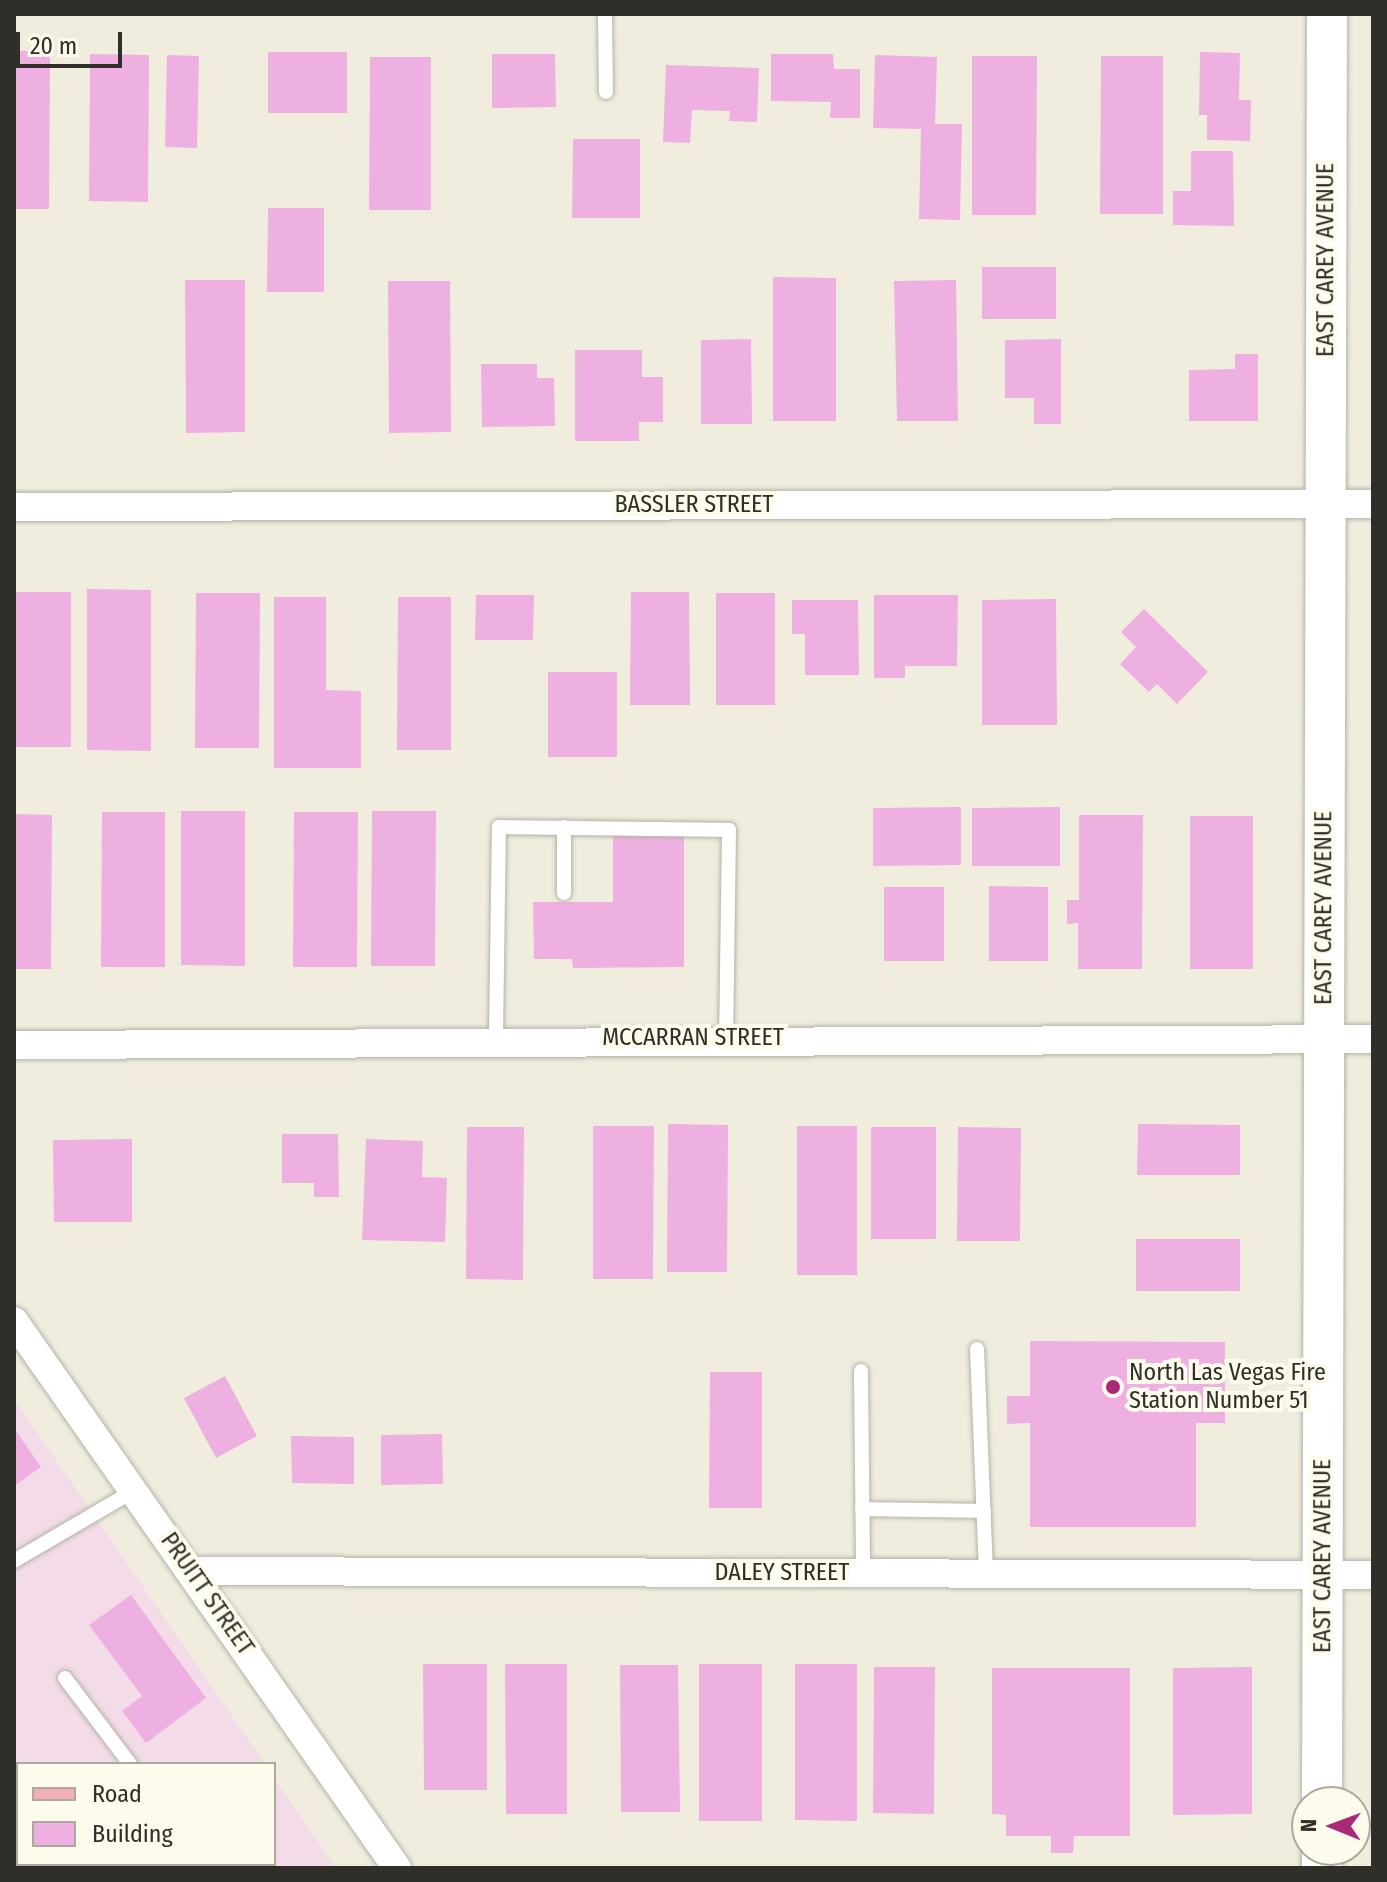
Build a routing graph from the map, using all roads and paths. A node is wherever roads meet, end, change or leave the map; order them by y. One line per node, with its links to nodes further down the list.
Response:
1 (605, 14): 3 (lane)
2 (1327, 14): 4 (main road, EAST CAREY AVENUE)
3 (606, 92)
4 (1325, 504): 5 (street, BASSLER STREET); 6 (street, BASSLER STREET); 11 (main road, EAST CAREY AVENUE)
5 (1373, 504)
6 (14, 507)
7 (564, 827): 8 (lane); 9 (lane); 10 (lane)
8 (564, 893)
9 (496, 1037): 10 (street, MCCARRAN STREET); 13 (street, MCCARRAN STREET)
10 (726, 1038): 11 (street, MCCARRAN STREET)
11 (1324, 1039): 12 (street, MCCARRAN STREET); 24 (main road, EAST CAREY AVENUE)
12 (1373, 1039)
13 (14, 1045)
14 (14, 1321): 17 (street, PRUITT STREET)
15 (977, 1349): 19 (lane)
16 (861, 1371): 18 (lane)
17 (135, 1490): 20 (lane); 21 (street, PRUITT STREET)
18 (862, 1509): 19 (lane); 22 (lane)
19 (984, 1511): 23 (lane)
20 (14, 1561)
21 (192, 1571): 22 (street, DALEY STREET); 29 (street, PRUITT STREET)
22 (863, 1573): 23 (street, DALEY STREET)
23 (986, 1574): 24 (street, DALEY STREET)
24 (1323, 1575): 25 (street, DALEY STREET); 28 (main road, EAST CAREY AVENUE)
25 (1373, 1575)
26 (65, 1678): 27 (lane)
27 (128, 1762)
28 (1322, 1786)
29 (397, 1868)

